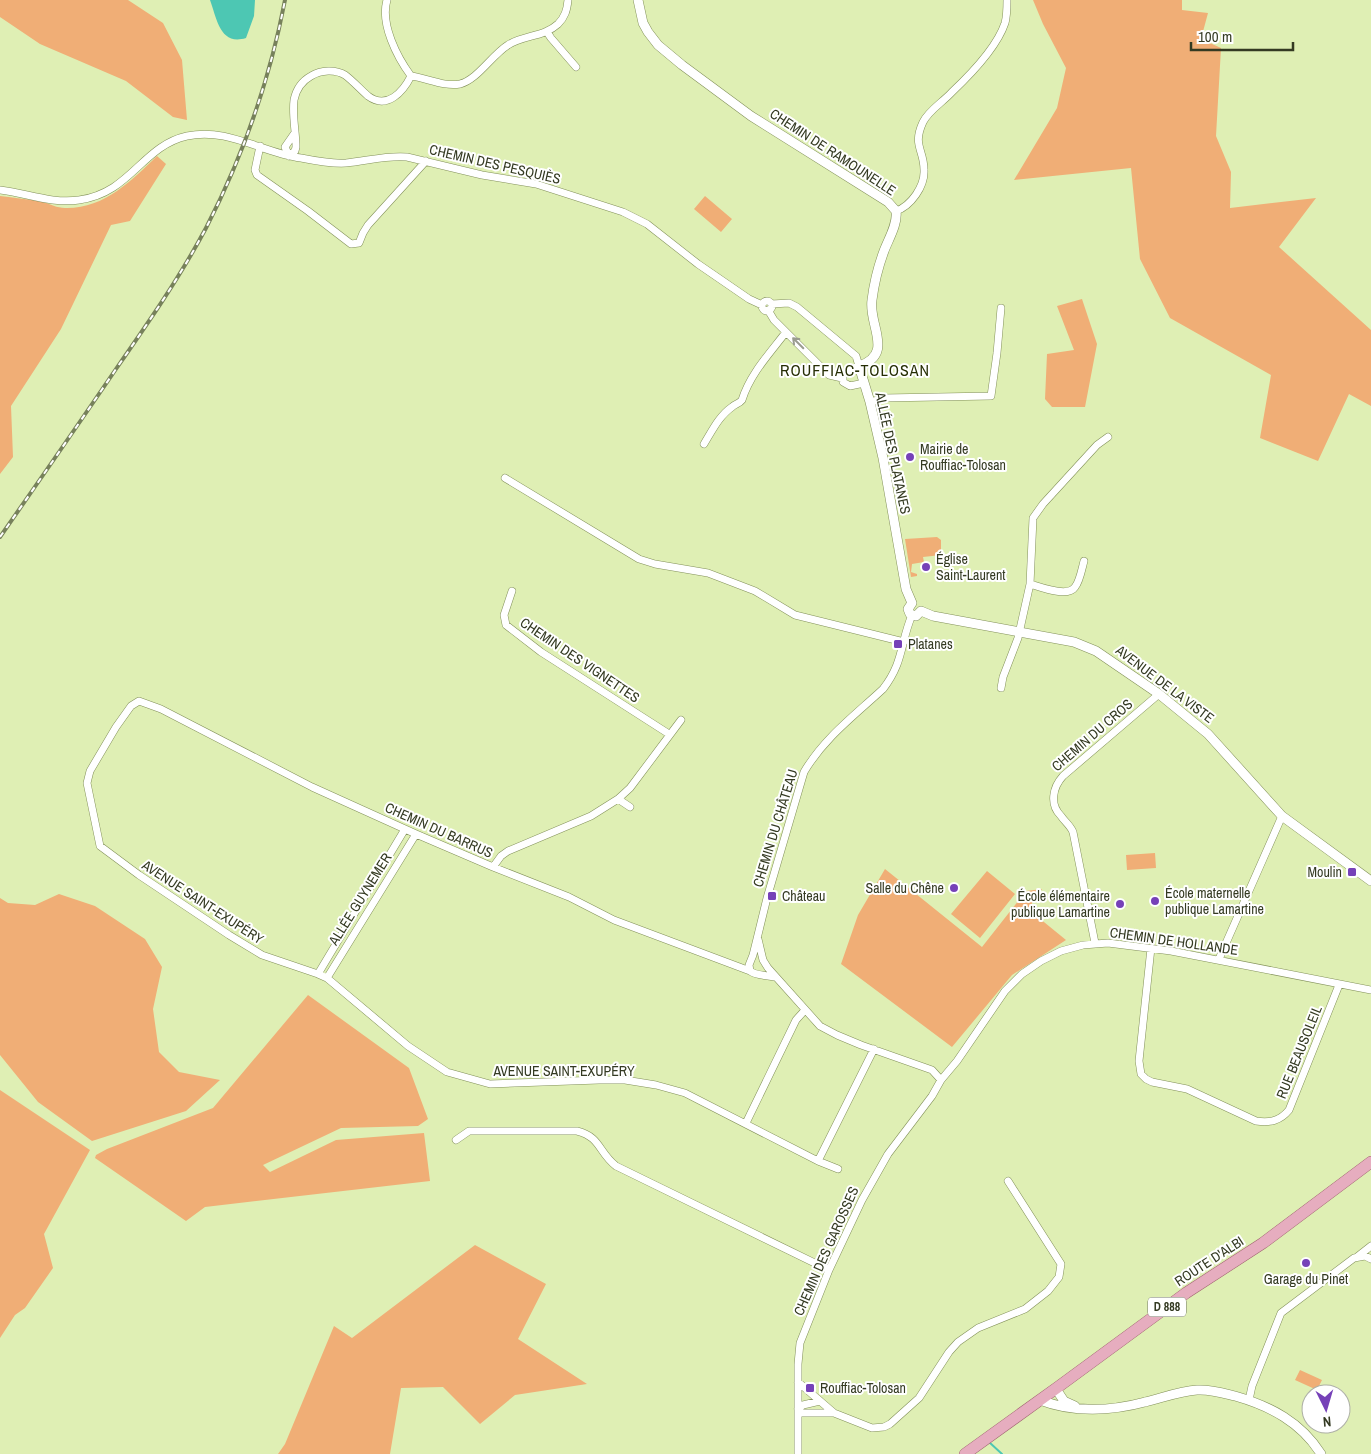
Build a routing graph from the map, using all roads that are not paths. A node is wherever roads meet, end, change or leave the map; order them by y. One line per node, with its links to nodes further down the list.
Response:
1 (387, 0): 7 (street)
2 (568, 0): 5 (street)
3 (638, 0): 12 (street, CHEMIN DE RAMOUNELLE)
4 (1007, 0): 12 (street)
5 (547, 32): 6 (street); 7 (street)
6 (576, 68)
7 (411, 76): 9 (street)
8 (260, 146): 9 (street, CHEMIN DES PESQUIÈS); 10 (street); 11 (street, CHEMIN DES PESQUIÈS)
9 (290, 152): 10 (street, CHEMIN DES PESQUIÈS)
10 (426, 161): 13 (street, CHEMIN DES PESQUIÈS)
11 (0, 190)
12 (896, 211): 16 (street, CHEMIN DE RAMOUNELLE)
13 (770, 307): 15 (street); 16 (street, CHEMIN DES PESQUIÈS)
14 (1001, 308): 19 (street)
15 (786, 332): 17 (street, one-way to 15); 21 (street)
16 (859, 366): 17 (street); 18 (street, ALLÉE DES PLATANES)
17 (842, 378): 18 (street)
18 (864, 383): 19 (street, ALLÉE DES PLATANES)
19 (870, 402): 26 (street, ALLÉE DES PLATANES)
20 (1108, 437): 24 (street)
21 (704, 444)
22 (506, 478): 30 (street)
23 (1084, 561): 24 (street)
24 (1030, 584): 29 (street)
25 (512, 592): 35 (street, CHEMIN DES VIGNETTES)
26 (912, 603): 27 (street); 28 (street)
27 (922, 612): 28 (street); 29 (street, AVENUE DE LA VISTE)
28 (912, 615): 30 (street, CHEMIN DU CHÂTEAU)
29 (1020, 633): 31 (street); 32 (street, AVENUE DE LA VISTE)
30 (904, 642): 43 (street, CHEMIN DU CHÂTEAU)
31 (1001, 688)
32 (1159, 694): 38 (street, AVENUE DE LA VISTE); 44 (street, CHEMIN DU CROS)
33 (138, 700): 39 (street, CHEMIN DU BARRUS); 51 (street, AVENUE SAINT-EXUPÉRY)
34 (680, 720): 35 (street)
35 (669, 734): 36 (street)
36 (618, 799): 37 (street); 41 (street)
37 (630, 807)
38 (1282, 816): 42 (street, AVENUE DE LA VISTE); 46 (street)
39 (406, 829): 40 (street, CHEMIN DU BARRUS); 51 (street, ALLÉE GUYNEMER)
40 (416, 834): 41 (street, CHEMIN DU BARRUS); 53 (street, ALLÉE GUYNEMER)
41 (493, 867): 49 (street, CHEMIN DU BARRUS)
42 (1371, 880)
43 (758, 934): 47 (street, CHEMIN DU CHÂTEAU); 48 (street, CHEMIN DU CHÂTEAU)
44 (1095, 943): 45 (street, CHEMIN DE HOLLANDE); 59 (street, CHEMIN DE HOLLANDE)
45 (1151, 948): 46 (street, CHEMIN DE HOLLANDE); 55 (street, RUE BEAUSOLEIL)
46 (1219, 959): 55 (street, CHEMIN DE HOLLANDE)
47 (751, 961): 48 (street); 49 (street); 50 (street)
48 (764, 962): 52 (street); 54 (street, CHEMIN DU CHÂTEAU)
49 (737, 965): 50 (street, CHEMIN DU BARRUS)
50 (750, 971): 52 (street)
51 (318, 974): 53 (street, AVENUE SAINT-EXUPÉRY)
52 (760, 974): 54 (street)
53 (326, 978): 60 (street, AVENUE SAINT-EXUPÉRY)
54 (775, 978): 57 (street, CHEMIN DU CHÂTEAU)
55 (1339, 985): 56 (street, CHEMIN DE HOLLANDE)
56 (1371, 990)
57 (805, 1010): 58 (street, CHEMIN DU CHÂTEAU); 60 (street)
58 (874, 1049): 59 (street, CHEMIN DU CHÂTEAU); 62 (street)
59 (942, 1080): 69 (street, CHEMIN DES GAROSSES)
60 (746, 1123): 62 (street, AVENUE SAINT-EXUPÉRY)
61 (456, 1140): 69 (street)
62 (818, 1161): 64 (street, AVENUE SAINT-EXUPÉRY)
63 (1371, 1162): 71 (main road, ROUTE D'ALBI / D 888)
64 (838, 1169)
65 (1008, 1181): 77 (street)
66 (1371, 1246): 67 (street)
67 (1354, 1258): 68 (street); 73 (street)
68 (1371, 1258)
69 (829, 1270): 70 (street, CHEMIN DES GAROSSES)
70 (798, 1382): 74 (street); 76 (street, CHEMIN DES GAROSSES)
71 (1056, 1389): 72 (main road, ROUTE D'ALBI / D 888); 75 (street)
72 (1040, 1400): 75 (street); 79 (main road, ROUTE D'ALBI / D 888)
73 (1249, 1400): 75 (street); 80 (street)
74 (820, 1401): 76 (street); 77 (street)
75 (1085, 1409)
76 (798, 1411): 77 (street); 78 (street, CHEMIN DES GAROSSES)
77 (834, 1413)
78 (798, 1454)
79 (965, 1454)
80 (1321, 1454)

